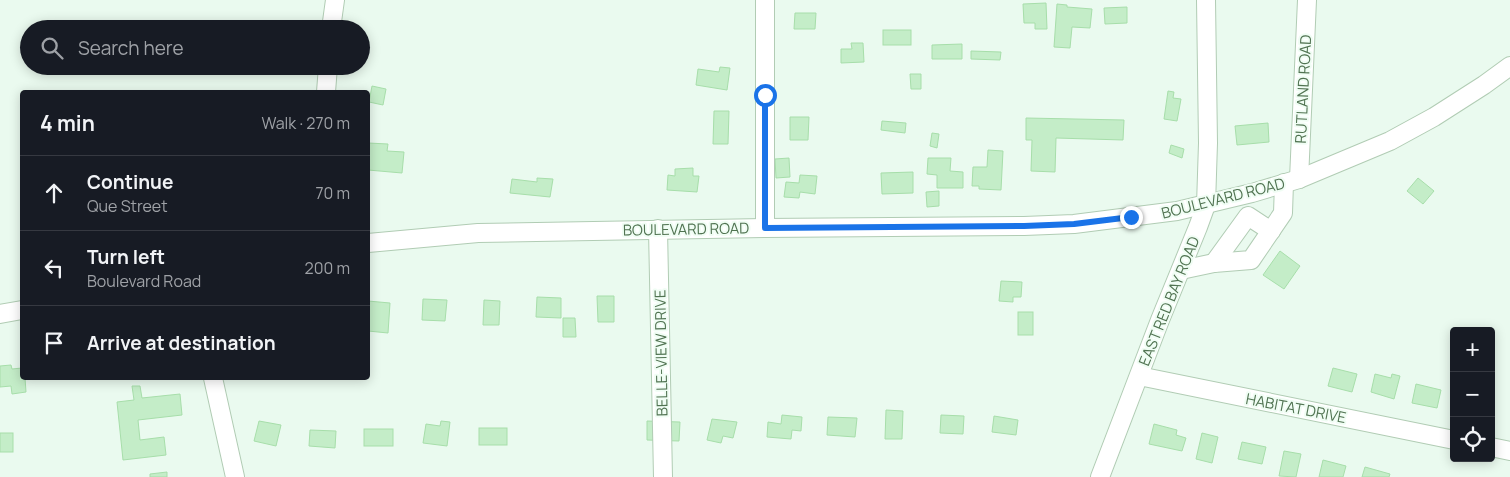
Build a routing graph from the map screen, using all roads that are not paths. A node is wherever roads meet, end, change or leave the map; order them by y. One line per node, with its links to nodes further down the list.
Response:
1 (335, 0): 5 (street)
2 (765, 0): 13 (street)
3 (1206, 0): 11 (street, EAST RED BAY ROAD)
4 (1307, 0): 9 (street, RUTLAND ROAD)
5 (333, 20)
6 (1510, 66): 9 (street, BOULEVARD ROAD)
7 (327, 75): 8 (street)
8 (326, 90)
9 (1291, 181): 10 (street, BOULEVARD ROAD); 15 (street, RUTLAND ROAD)
10 (1244, 195): 11 (street, BOULEVARD ROAD); 12 (street)
11 (1206, 205): 13 (street, BOULEVARD ROAD); 18 (street, EAST RED BAY ROAD)
12 (1248, 216): 15 (street); 17 (street)
13 (765, 228): 14 (street, BOULEVARD ROAD)
14 (658, 229): 16 (street, BOULEVARD ROAD); 27 (street, BELLE-VIEW DRIVE)
15 (1271, 231): 17 (street, RUTLAND ROAD)
16 (370, 243)
17 (1214, 264): 18 (street, RUTLAND ROAD)
18 (1181, 270): 21 (street, EAST RED BAY ROAD)
19 (20, 310): 20 (street)
20 (0, 314)
21 (1139, 376): 23 (street, HABITAT DRIVE); 28 (street, EAST RED BAY ROAD)
22 (213, 380): 26 (street)
23 (1450, 439)
24 (1495, 449): 25 (street)
25 (1510, 451)
26 (235, 477)
27 (664, 477)
28 (1100, 477)

